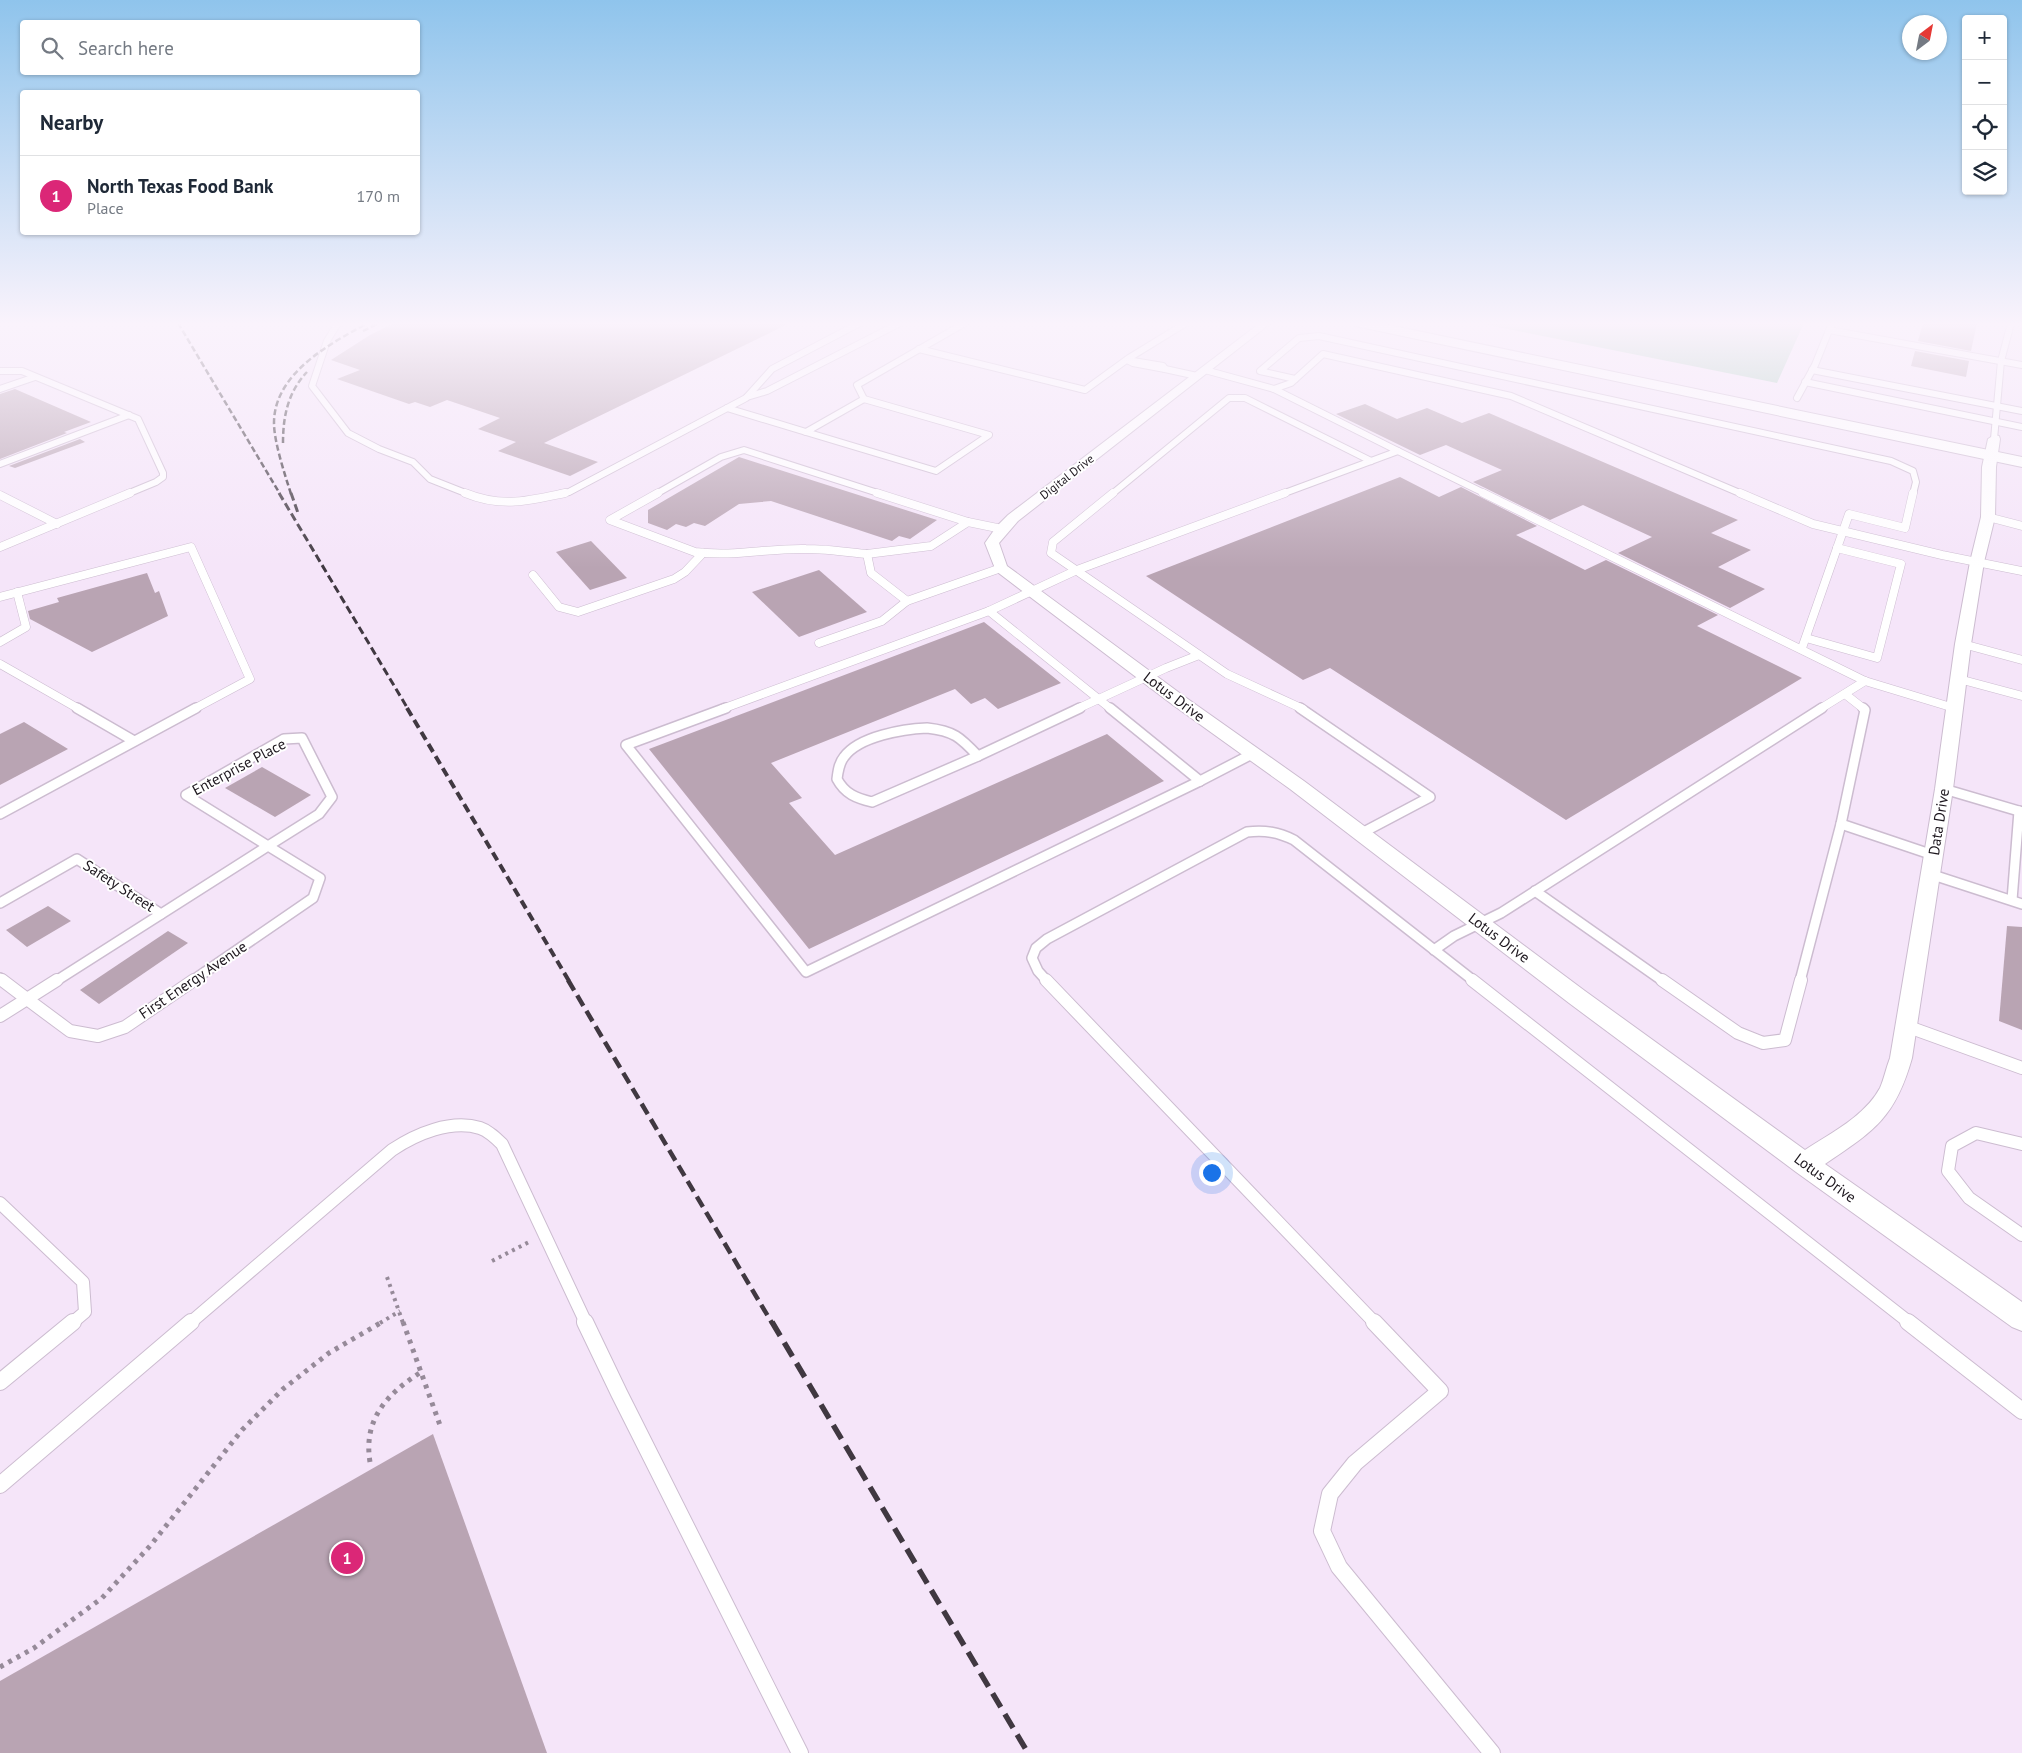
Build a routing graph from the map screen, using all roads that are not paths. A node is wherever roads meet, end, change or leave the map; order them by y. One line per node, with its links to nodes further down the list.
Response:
1 (103, 405): 18 (lane)
2 (326, 405): 16 (lane)
3 (733, 405): 16 (lane)
4 (854, 405): 20 (lane)
5 (884, 405): 20 (lane)
6 (1161, 405): 34 (street, Digital Drive)
7 (1221, 405): 41 (lane)
8 (1259, 405): 25 (lane)
9 (1306, 405): 24 (lane)
10 (1532, 405): 33 (lane)
11 (1631, 405): 33 (lane)
12 (1812, 405): 22 (main road)
13 (1881, 405): 22 (lane)
14 (1991, 405): 15 (lane)
15 (1997, 406): 17 (lane); 22 (lane)
16 (727, 408): 20 (lane)
17 (2022, 410)
18 (128, 415): 27 (lane); 31 (lane)
19 (2022, 427): 22 (lane)
20 (806, 432)
21 (1974, 435): 22 (main road)
22 (1994, 439): 23 (main road); 26 (main road); 29 (street, Data Drive)
23 (2013, 442)
24 (1398, 451): 25 (lane); 53 (lane)
25 (1371, 461): 41 (lane)
26 (2022, 462)
27 (0, 464)
28 (0, 495): 31 (lane)
29 (1988, 517): 32 (lane); 39 (street, Data Drive)
30 (968, 522): 34 (lane); 37 (lane); 38 (lane)
31 (57, 524): 35 (lane)
32 (2022, 526)
33 (1843, 531): 36 (lane); 39 (lane)
34 (997, 536): 40 (street)
35 (0, 547)
36 (1837, 548): 49 (lane); 49 (lane)
37 (703, 553): 38 (lane); 43 (lane)
38 (867, 554): 47 (lane)
39 (1977, 562): 42 (lane); 52 (street, Data Drive)
40 (1001, 568): 45 (street, Lotus Drive); 47 (lane)
41 (1078, 570): 45 (lane); 54 (lane)
42 (2022, 571)
43 (534, 575)
44 (17, 592): 46 (lane); 50 (lane); 66 (lane)
45 (1032, 592): 48 (lane); 59 (street, Lotus Drive)
46 (0, 597)
47 (908, 601): 51 (lane)
48 (989, 611): 64 (lane); 69 (lane)
49 (1806, 638): 53 (lane)
50 (0, 642)
51 (819, 643)
52 (1963, 644): 55 (lane); 60 (street, Data Drive)
53 (1802, 648): 61 (lane)
54 (1199, 655): 59 (lane); 74 (lane)
55 (2022, 660)
56 (0, 664): 57 (lane)
57 (10, 670): 58 (lane); 66 (lane)
58 (0, 675)
59 (1148, 677): 64 (lane); 67 (street, Lotus Drive)
60 (1959, 679): 63 (lane); 65 (street, Data Drive)
61 (1865, 681): 62 (lane); 65 (lane)
62 (1845, 694): 73 (lane); 77 (lane)
63 (2022, 696)
64 (1100, 700): 68 (lane); 69 (lane)
65 (1954, 708): 70 (street, Data Drive)
66 (134, 741): 72 (lane)
67 (1252, 754): 69 (lane); 74 (street, Lotus Drive)
68 (978, 756): 68 (lane)
69 (1200, 780)
70 (1944, 788): 71 (lane); 76 (street, Data Drive)
71 (2020, 812): 78 (lane)
72 (0, 814)
73 (1841, 824): 76 (lane); 77 (lane)
74 (1360, 834): 81 (street, Lotus Drive)
75 (269, 846): 75 (lane, Enterprise Place); 80 (lane, Enterprise Place); 84 (lane, First Energy Avenue)
76 (1932, 864): 78 (lane); 86 (street, Data Drive)
77 (1535, 891): 81 (lane)
78 (2017, 902)
79 (0, 904): 80 (lane, Safety Street)
80 (161, 914): 84 (lane, Enterprise Place)
81 (1480, 923): 82 (lane); 89 (street, Lotus Drive)
82 (1434, 950): 94 (lane); 97 (lane)
83 (0, 978): 84 (lane, First Energy Avenue)
84 (27, 999): 85 (lane, Enterprise Place)
85 (0, 1016)
86 (1906, 1026): 87 (lane); 89 (street, Data Drive)
87 (2022, 1068)
88 (2022, 1144): 91 (lane)
89 (1804, 1164): 92 (street, Lotus Drive)
90 (0, 1203): 93 (lane)
91 (2022, 1235)
92 (2022, 1318)
93 (0, 1382)
94 (2022, 1411)
95 (0, 1485): 96 (lane)
96 (800, 1753)
97 (1492, 1753)

